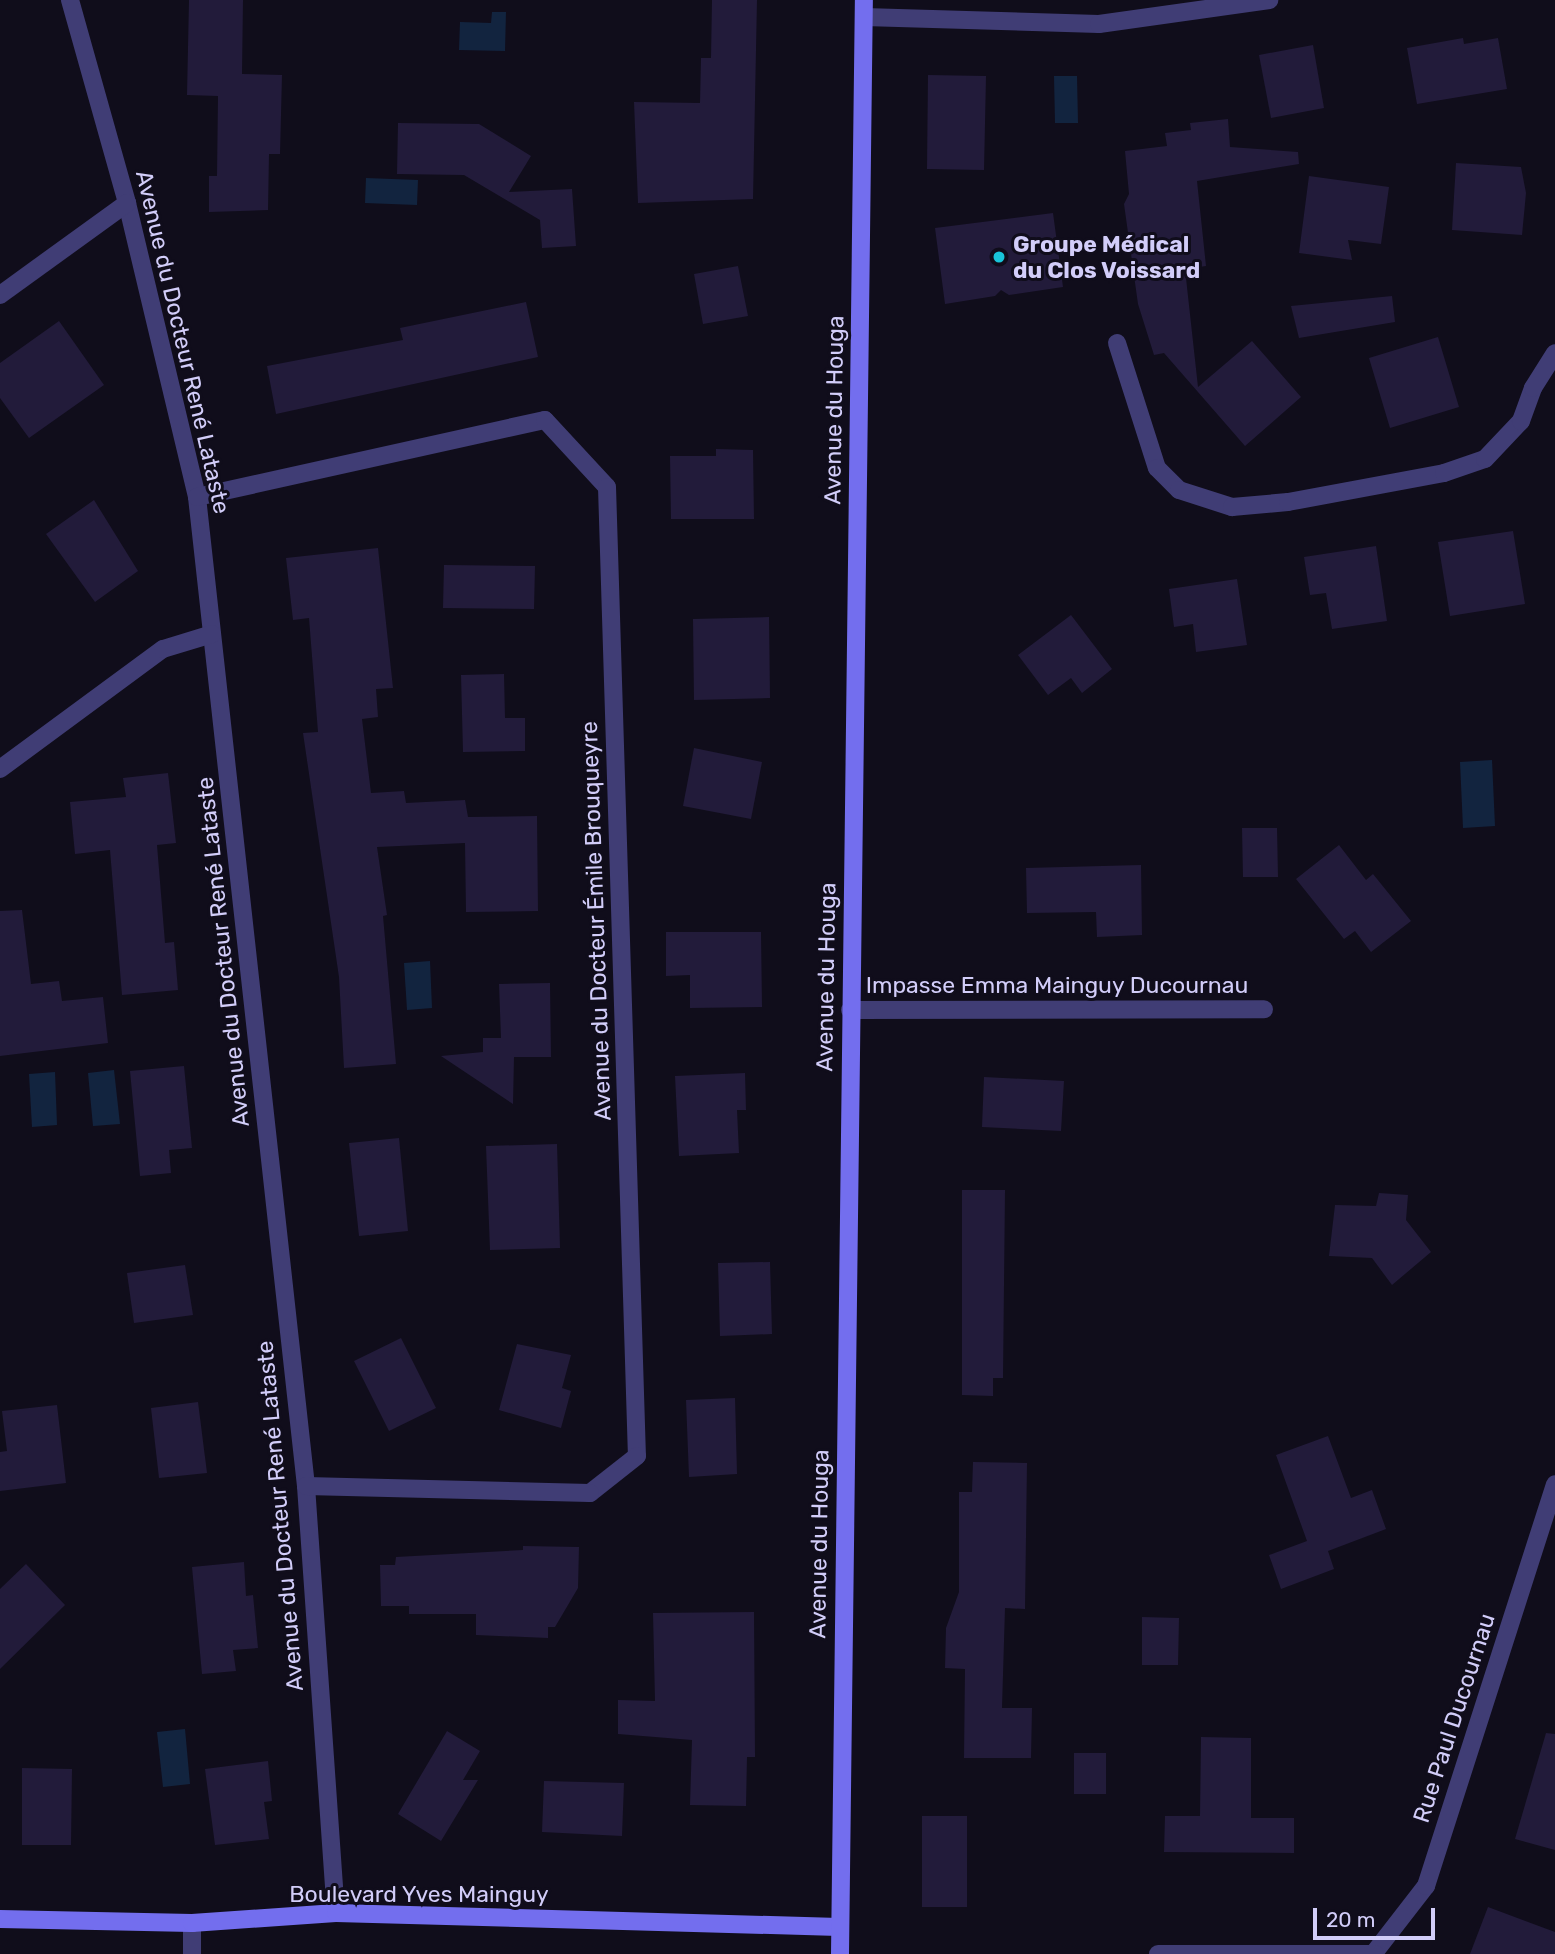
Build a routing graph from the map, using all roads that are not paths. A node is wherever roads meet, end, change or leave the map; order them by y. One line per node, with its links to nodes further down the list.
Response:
1 (71, 0): 4 (street, Avenue du Docteur René Lataste)
2 (1269, 0): 3 (street)
3 (864, 9): 12 (main road, Avenue du Houga)
4 (127, 202): 5 (street); 8 (street, Avenue du Docteur René Lataste)
5 (0, 295)
6 (1117, 343): 7 (street)
7 (1555, 353)
8 (197, 497): 9 (street, Avenue du Docteur René Lataste); 14 (street, Avenue du Docteur Émile Brouqueyre)
9 (212, 634): 10 (street); 14 (street, Avenue du Docteur René Lataste)
10 (0, 769)
11 (1264, 1009): 12 (street, Impasse Emma Mainguy Ducournau)
12 (850, 1010): 18 (main road, Avenue du Houga)
13 (1555, 1484): 22 (street, Rue Paul Ducournau)
14 (306, 1486): 15 (street, Avenue du Docteur René Lataste)
15 (336, 1913): 17 (main road, Boulevard Yves Mainguy); 18 (main road, Boulevard Yves Mainguy)
16 (0, 1919): 17 (main road, Boulevard Yves Mainguy)
17 (192, 1923): 19 (street)
18 (839, 1927): 20 (main road, Avenue du Houga)
19 (192, 1954)
20 (840, 1954)
21 (1158, 1954): 22 (street)
22 (1375, 1954)

